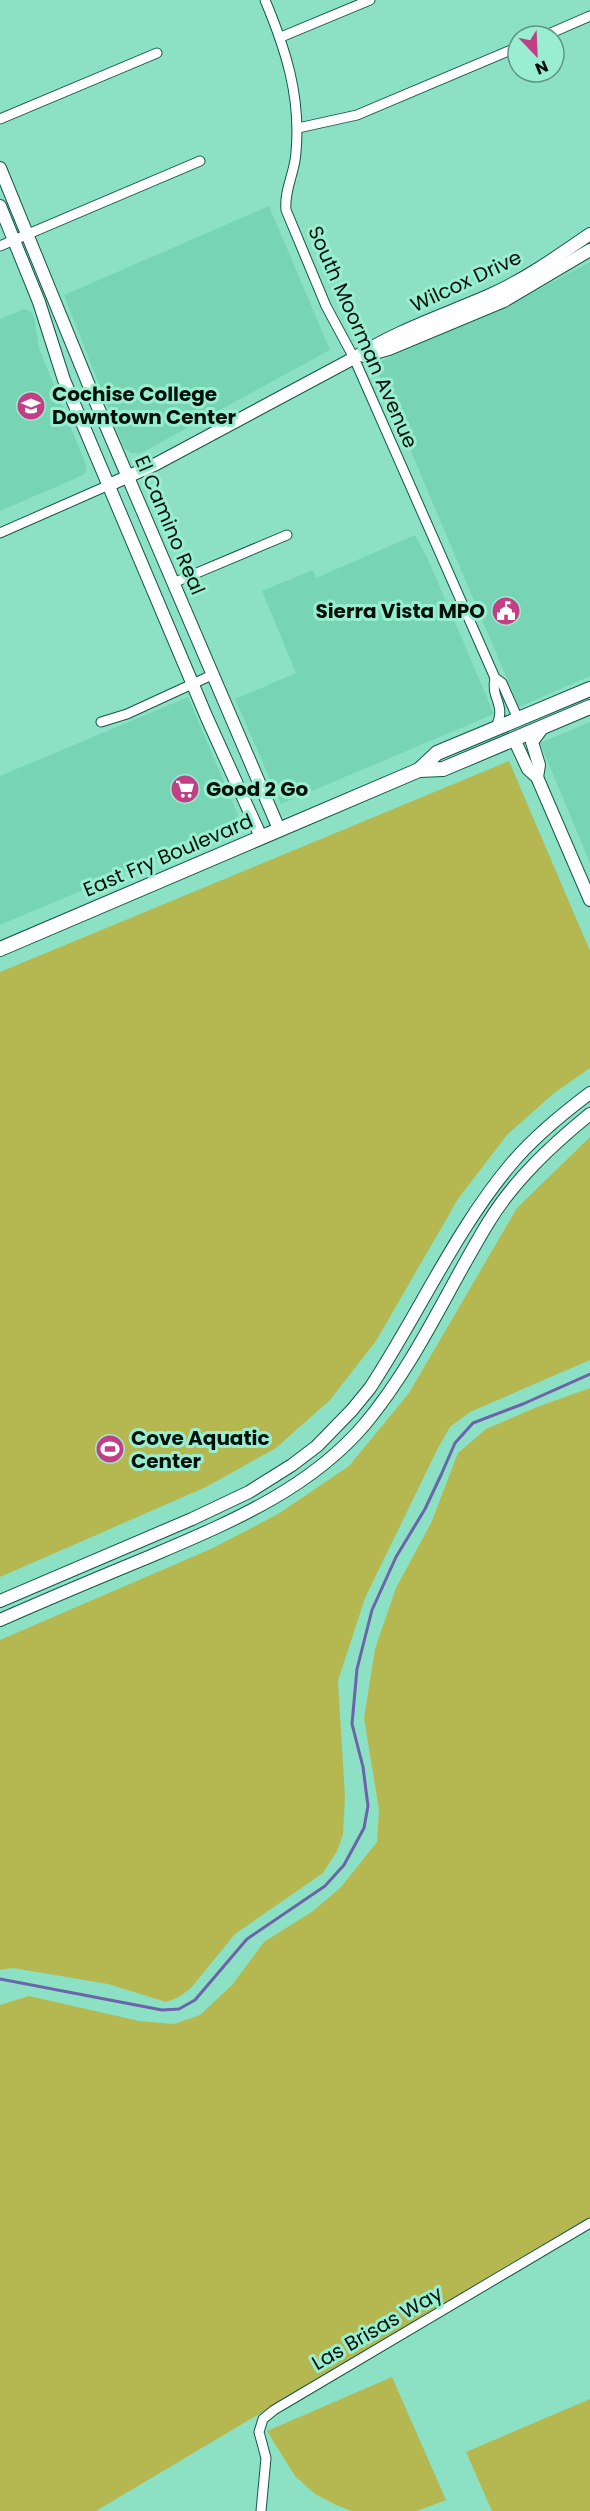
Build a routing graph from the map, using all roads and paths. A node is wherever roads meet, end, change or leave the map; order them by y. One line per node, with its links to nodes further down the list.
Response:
1 (265, 0): 5 (street, South Moorman Avenue)
2 (370, 0): 5 (street)
3 (590, 16): 4 (street)
4 (566, 26)
5 (281, 37): 9 (street, South Moorman Avenue)
6 (506, 52): 9 (street)
7 (157, 53): 8 (street)
8 (0, 119)
9 (298, 128): 18 (street, South Moorman Avenue)
10 (200, 161): 13 (street)
11 (0, 168): 13 (street, El Camino Real)
12 (0, 206): 15 (street, El Camino Real)
13 (28, 234): 15 (street); 19 (street, El Camino Real)
14 (590, 234): 18 (street, Wilcox Drive)
15 (14, 240): 16 (street); 20 (street, El Camino Real)
16 (0, 246)
17 (590, 250): 18 (street, Wilcox Drive)
18 (354, 358): 19 (street, Wilcox Drive); 25 (street, South Moorman Avenue)
19 (128, 477): 20 (street, Wilcox Drive); 23 (street, El Camino Real)
20 (109, 485): 21 (street, Wilcox Drive); 26 (street, El Camino Real)
21 (0, 533)
22 (288, 535): 23 (street)
23 (173, 583): 24 (street, El Camino Real)
24 (212, 675): 26 (street); 36 (street, El Camino Real)
25 (495, 678): 29 (street, South Moorman Avenue); 32 (street, South Moorman Avenue)
26 (193, 684): 30 (street); 37 (street, El Camino Real)
27 (590, 688): 29 (main road, East Fry Boulevard)
28 (590, 707): 31 (main road, East Fry Boulevard)
29 (518, 719): 32 (main road, East Fry Boulevard)
30 (101, 722)
31 (543, 727): 33 (main road, East Fry Boulevard); 35 (street)
32 (495, 729): 34 (main road, East Fry Boulevard)
33 (514, 739): 34 (main road, East Fry Boulevard); 35 (street)
34 (419, 770): 36 (main road, East Fry Boulevard)
35 (537, 777): 38 (street)
36 (279, 829): 37 (main road, East Fry Boulevard)
37 (261, 837): 39 (main road, East Fry Boulevard)
38 (590, 900)
39 (0, 949)
40 (590, 1093): 42 (street)
41 (590, 1114): 43 (street)
42 (0, 1601)
43 (0, 1620)
44 (590, 2223): 45 (street, Las Brisas Way)
45 (261, 2511)

